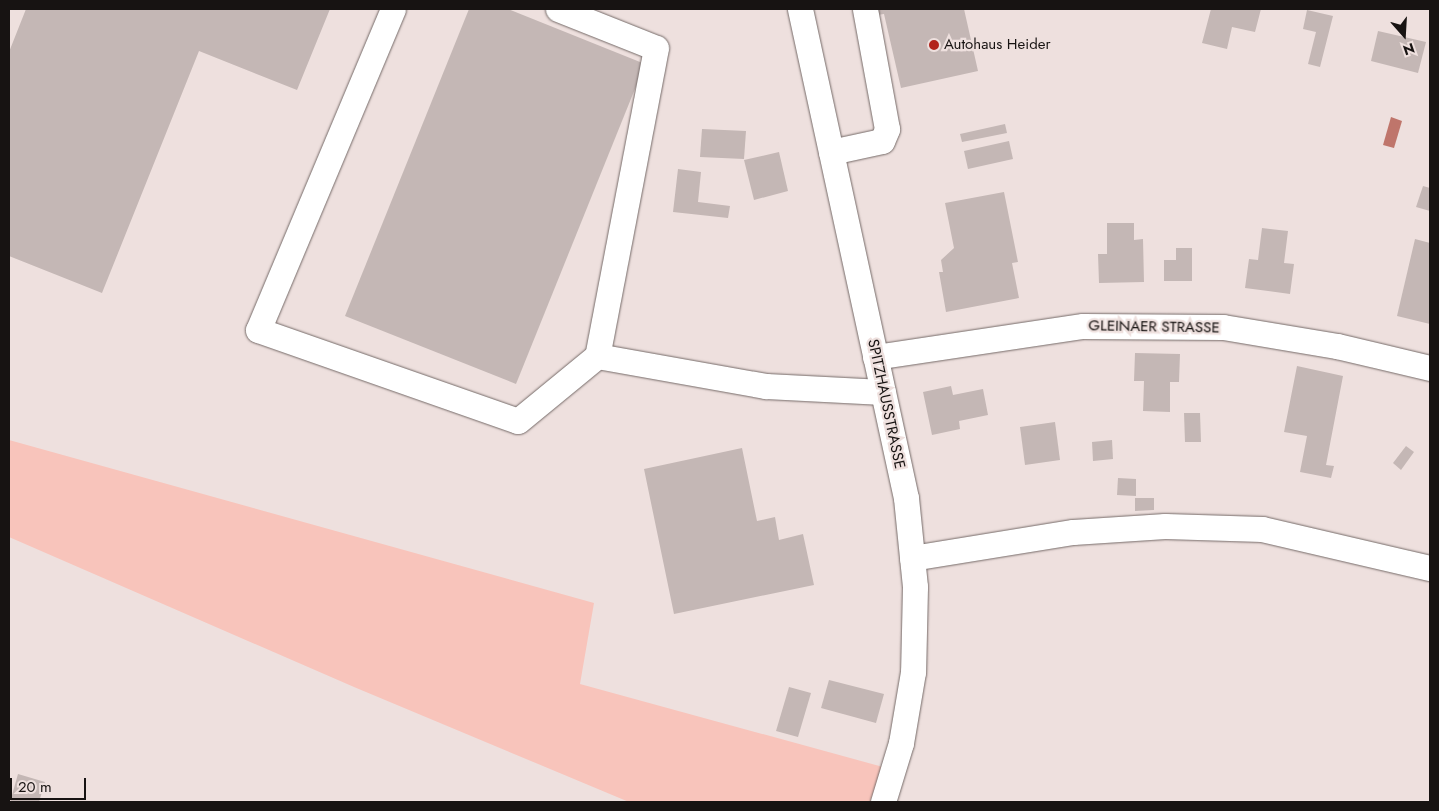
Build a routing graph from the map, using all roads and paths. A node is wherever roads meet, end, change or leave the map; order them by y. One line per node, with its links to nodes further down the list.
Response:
1 (393, 9): 6 (street)
2 (558, 9): 6 (street)
3 (800, 9): 5 (street, SPITZHAUSSTRASSE)
4 (865, 9): 5 (street)
5 (831, 152): 7 (street, SPITZHAUSSTRASSE)
6 (597, 356): 9 (street)
7 (875, 357): 8 (street, GLEINAER STRASSE); 9 (street, SPITZHAUSSTRASSE)
8 (1430, 368)
9 (883, 392): 10 (street, SPITZHAUSSTRASSE)
10 (912, 558): 11 (street); 12 (street, SPITZHAUSSTRASSE)
11 (1430, 568)
12 (883, 802)

